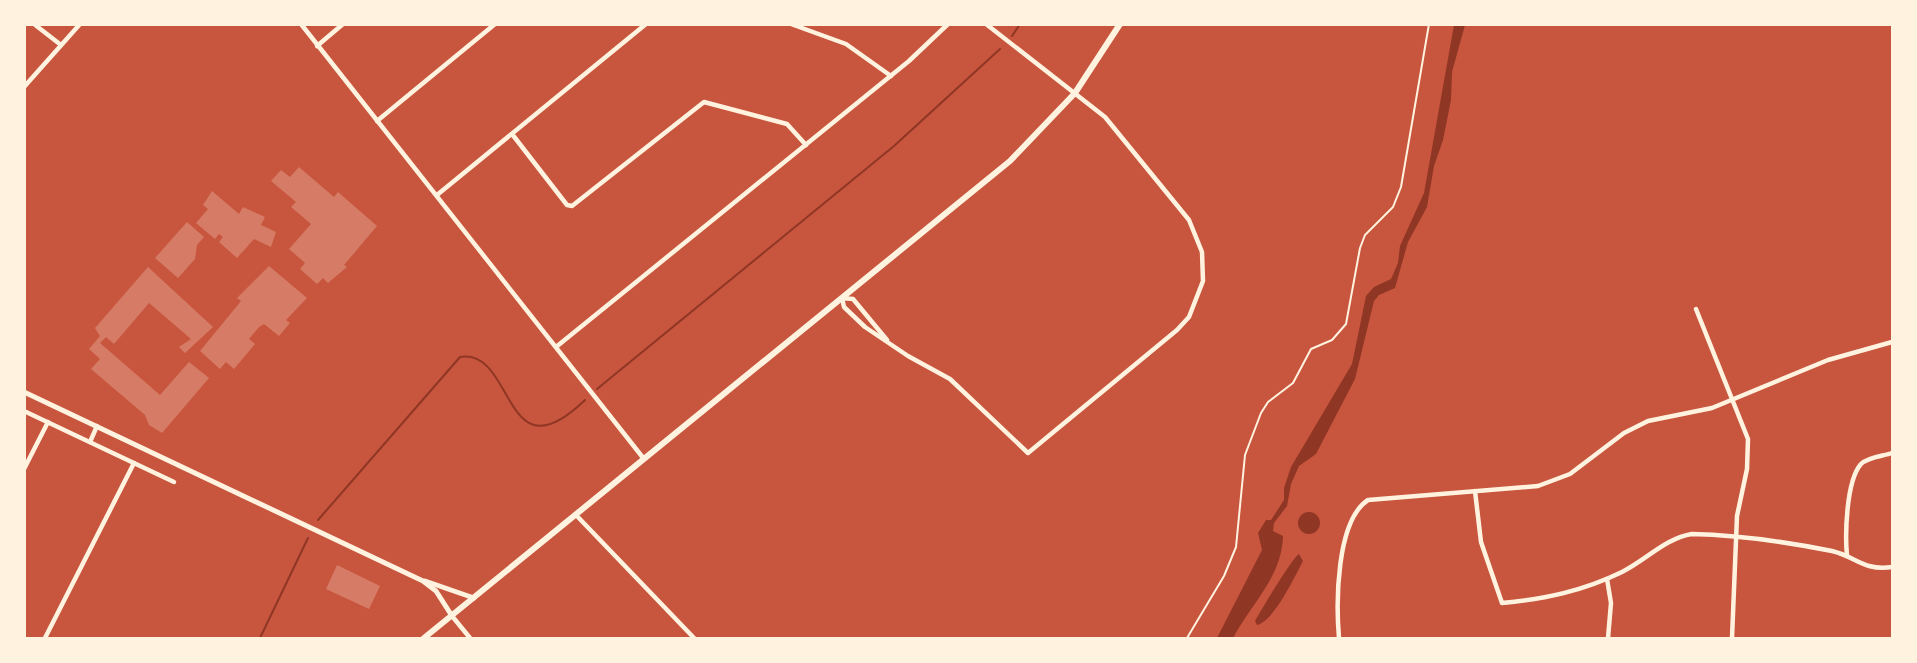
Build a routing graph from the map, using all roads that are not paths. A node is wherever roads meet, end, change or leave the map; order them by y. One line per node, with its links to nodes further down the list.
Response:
1 (34, 24): 11 (street)
2 (80, 24): 11 (street)
3 (301, 24): 12 (street)
4 (343, 24): 12 (street)
5 (495, 24): 16 (street)
6 (646, 24): 17 (street)
7 (790, 24): 13 (street)
8 (948, 24): 13 (street)
9 (986, 24): 15 (street)
10 (1120, 24): 15 (main road)
11 (61, 45): 14 (street)
12 (317, 46): 16 (street)
13 (891, 76): 18 (street)
14 (24, 87)
15 (1075, 93): 20 (main road); 22 (street)
16 (377, 121): 19 (street)
17 (512, 134): 18 (street); 19 (street)
18 (806, 145): 24 (street)
19 (438, 195): 24 (street)
20 (842, 298): 22 (street); 22 (street); 32 (main road)
21 (1696, 309): 26 (street)
22 (887, 340)
23 (1892, 342): 26 (street)
24 (556, 347): 32 (street)
25 (24, 391): 29 (street)
26 (1734, 399): 36 (street); 38 (street)
27 (24, 411): 28 (street)
28 (48, 422): 30 (street); 34 (street)
29 (97, 426): 30 (street); 42 (street)
30 (90, 442): 33 (street)
31 (1892, 453): 39 (street)
32 (645, 459): 37 (main road)
33 (134, 463): 35 (street); 45 (street)
34 (24, 469)
35 (174, 482)
36 (1475, 491): 41 (street); 49 (street)
37 (576, 515): 43 (main road); 48 (street)
38 (1735, 537): 39 (street); 41 (street); 51 (street)
39 (1847, 557): 40 (street)
40 (1892, 567)
41 (1607, 579): 50 (street)
42 (423, 581): 43 (street); 44 (street)
43 (474, 598): 44 (main road)
44 (452, 616): 46 (main road); 47 (street)
45 (46, 639)
46 (425, 639)
47 (470, 639)
48 (694, 639)
49 (1339, 639)
50 (1608, 639)
51 (1732, 639)

